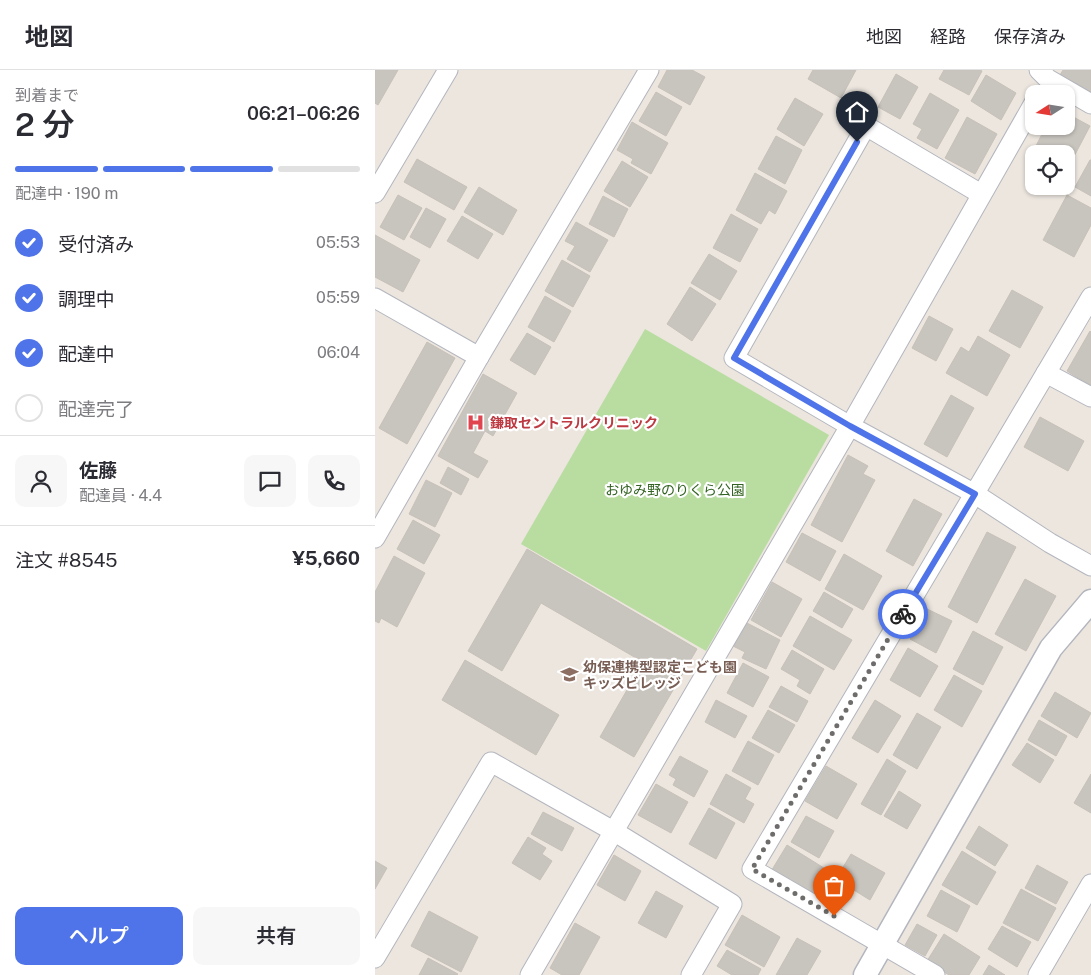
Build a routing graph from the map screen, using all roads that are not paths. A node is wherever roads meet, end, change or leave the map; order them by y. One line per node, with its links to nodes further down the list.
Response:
1 (448, 70): 6 (street)
2 (649, 70): 10 (street)
3 (1042, 81): 4 (street)
4 (1091, 104)
5 (1025, 118): 7 (street)
6 (375, 193)
7 (981, 194): 13 (street); 13 (street)
8 (1091, 297): 11 (street)
9 (375, 298): 10 (street)
10 (479, 357): 15 (street)
11 (1046, 373): 12 (street); 14 (street)
12 (1091, 397)
13 (850, 426): 14 (street); 18 (street)
14 (975, 494): 16 (street); 20 (street)
15 (375, 538)
16 (1091, 566)
17 (1091, 601): 20 (street)
18 (615, 832): 21 (street); 22 (street); 23 (street)
19 (1091, 884): 26 (street)
20 (883, 944): 24 (street); 25 (street)
21 (375, 958)
22 (530, 975)
23 (691, 975)
24 (865, 975)
25 (935, 975)
26 (1037, 975)

